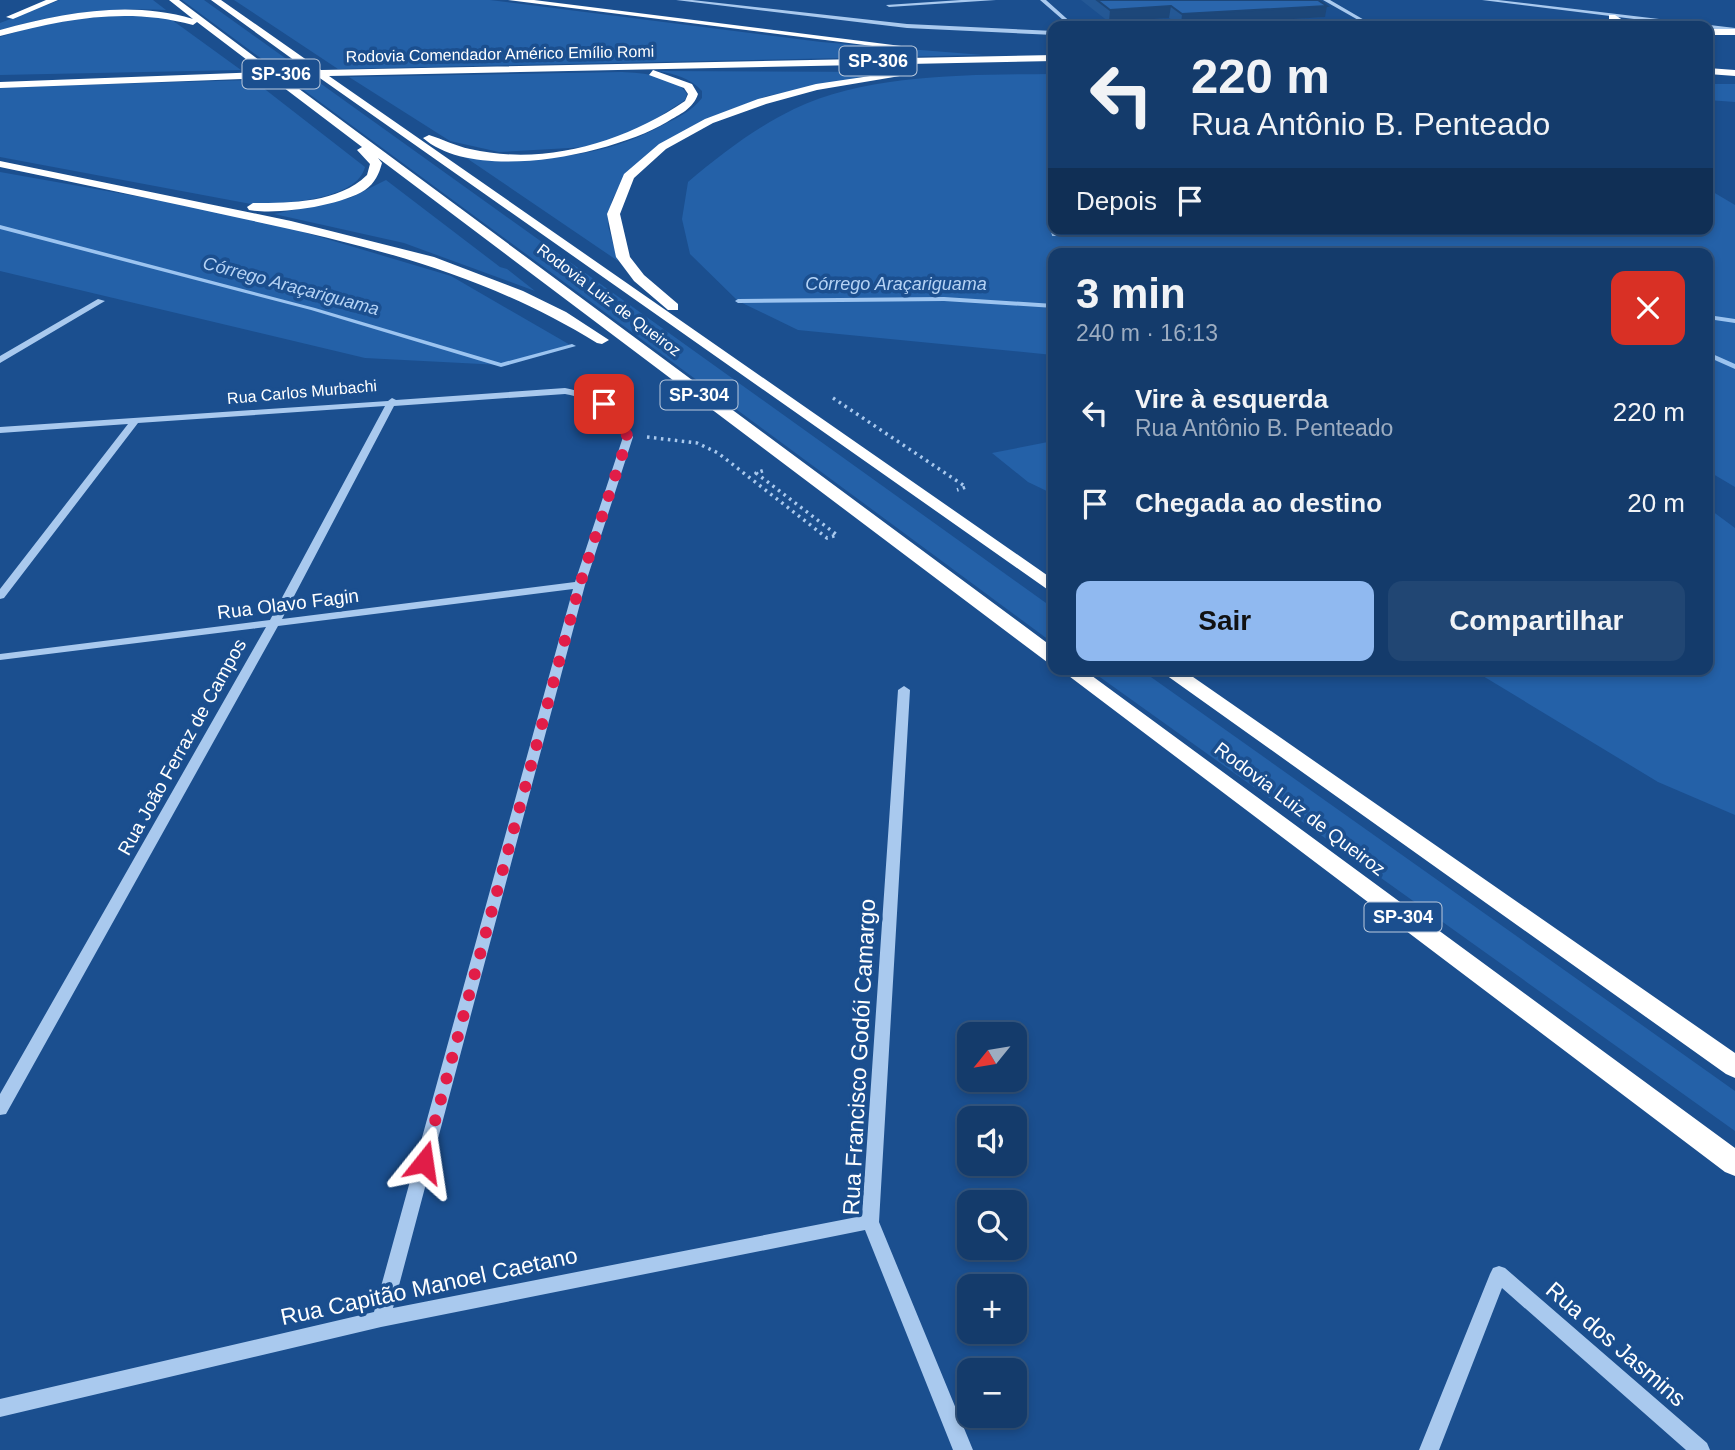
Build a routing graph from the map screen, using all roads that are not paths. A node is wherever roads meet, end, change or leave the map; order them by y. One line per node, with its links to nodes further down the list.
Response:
1 (54, 0): 15 (highway)
2 (173, 0): 27 (highway, Rodovia Luiz de Queiroz / SP-304)
3 (215, 0): 38 (highway, Rodovia Luiz de Queiroz / SP-304)
4 (512, 0): 28 (highway)
5 (679, 0): 12 (street)
6 (743, 0): 12 (street)
7 (993, 0): 11 (street)
8 (1043, 0): 16 (street)
9 (1326, 0): 17 (street)
10 (1485, 0): 13 (street)
11 (886, 3): 21 (street)
12 (747, 8): 21 (street)
13 (1569, 9): 14 (street); 20 (street)
14 (1612, 17): 18 (highway); 19 (street)
15 (0, 20)
16 (1067, 21)
17 (1363, 21)
18 (1619, 21)
19 (1625, 21)
20 (1660, 21)
21 (906, 26): 26 (street)
22 (1713, 28): 23 (street)
23 (1735, 31): 24 (highway)
24 (1713, 32)
25 (0, 33): 27 (highway)
26 (1048, 33)
27 (223, 37): 40 (highway, Rodovia Luiz de Queiroz / SP-304)
28 (1048, 57)
29 (1048, 57): 30 (highway, Rodovia Comendador Américo Emílio Romi / SP-306)
30 (703, 65): 32 (highway, Rodovia Comendador Américo Emílio Romi / SP-306); 33 (highway, Rodovia Comendador Américo Emílio Romi / SP-306)
31 (1048, 65): 32 (highway, Rodovia Comendador Américo Emílio Romi / SP-306)
32 (999, 66): 46 (highway)
33 (487, 69): 37 (highway, Rodovia Comendador Américo Emílio Romi / SP-306); 38 (highway)
34 (1713, 71): 35 (highway)
35 (1735, 72)
36 (0, 78): 37 (highway)
37 (130, 79): 39 (highway)
38 (332, 81): 46 (highway, Rodovia Luiz de Queiroz / SP-304)
39 (0, 85)
40 (345, 131): 42 (highway); 49 (highway, Rodovia Luiz de Queiroz / SP-304)
41 (0, 164): 42 (highway)
42 (188, 202): 49 (highway)
43 (101, 301): 44 (street)
44 (0, 360)
45 (392, 401): 47 (street, Rua Carlos Murbachi); 50 (street, Rua Carlos Murbachi); 53 (street, Rua João Ferraz de Campos)
46 (807, 416): 51 (highway, Rodovia Luiz de Queiroz / SP-304)
47 (135, 421): 48 (street, Rua Carlos Murbachi); 52 (street)
48 (0, 430)
49 (898, 543): 54 (highway, Rodovia Luiz de Queiroz / SP-304)
50 (580, 584): 53 (street, Rua Olavo Fagin); 64 (street)
51 (1048, 585)
52 (0, 596)
53 (274, 623): 55 (street, Rua Olavo Fagin); 60 (street, Rua João Ferraz de Campos)
54 (1048, 654)
55 (0, 657)
56 (1078, 675): 61 (highway, Rodovia Luiz de Queiroz / SP-304)
57 (1176, 675): 59 (highway, Rodovia Luiz de Queiroz)
58 (904, 691): 62 (street, Rua Francisco Godói Camargo)
59 (1735, 1067)
60 (0, 1109)
61 (1735, 1164)
62 (870, 1222): 64 (street, Rua Capitão Manoel Caetano); 66 (street, Rua Francisco Godói Camargo)
63 (1499, 1274): 67 (street); 68 (street, Rua dos Jasmins)
64 (381, 1319): 65 (street, Rua Capitão Manoel Caetano)
65 (0, 1408)
66 (963, 1450)
67 (1429, 1450)
68 (1700, 1450)

